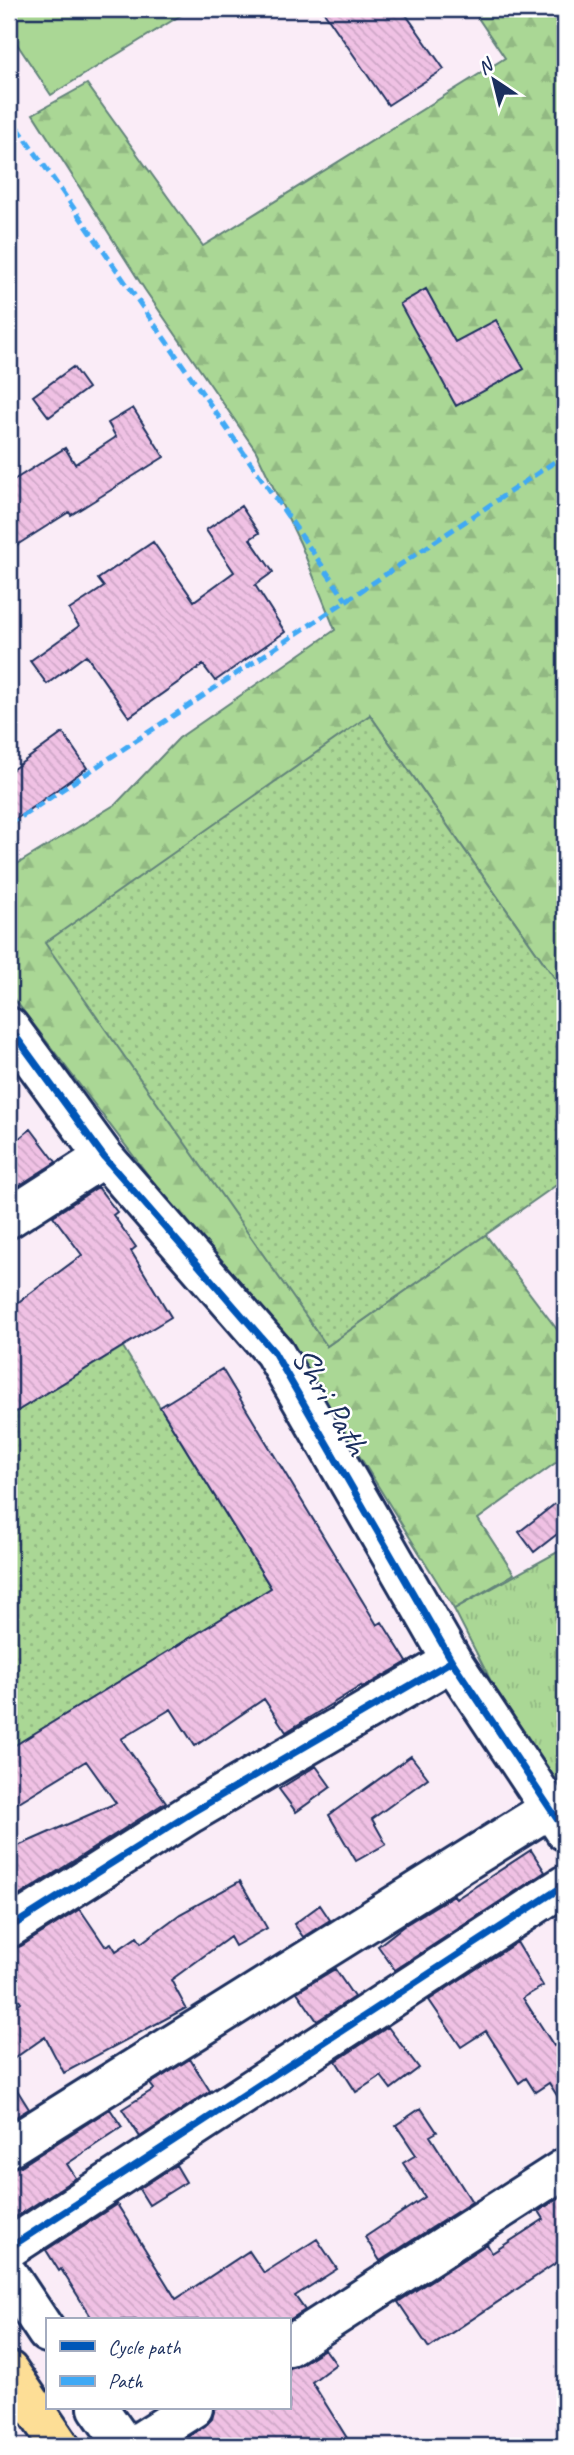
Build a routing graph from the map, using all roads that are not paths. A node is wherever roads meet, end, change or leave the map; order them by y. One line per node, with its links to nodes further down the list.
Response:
1 (14, 1046): 2 (street, Shri Path)
2 (104, 1157): 3 (street); 4 (street, Shri Path)
3 (9, 1218)
4 (452, 1661): 5 (street, Shri Path); 7 (street)
5 (557, 1820): 8 (street)
6 (565, 1885): 10 (street)
7 (9, 1928)
8 (9, 2147)
9 (565, 2168): 13 (street)
10 (9, 2248)
11 (9, 2276): 12 (street)
12 (46, 2332)
13 (290, 2345)
14 (9, 2371): 17 (highway)
15 (99, 2410): 18 (street)
16 (190, 2410): 19 (street)
17 (60, 2446)
18 (125, 2446)
19 (133, 2446)

